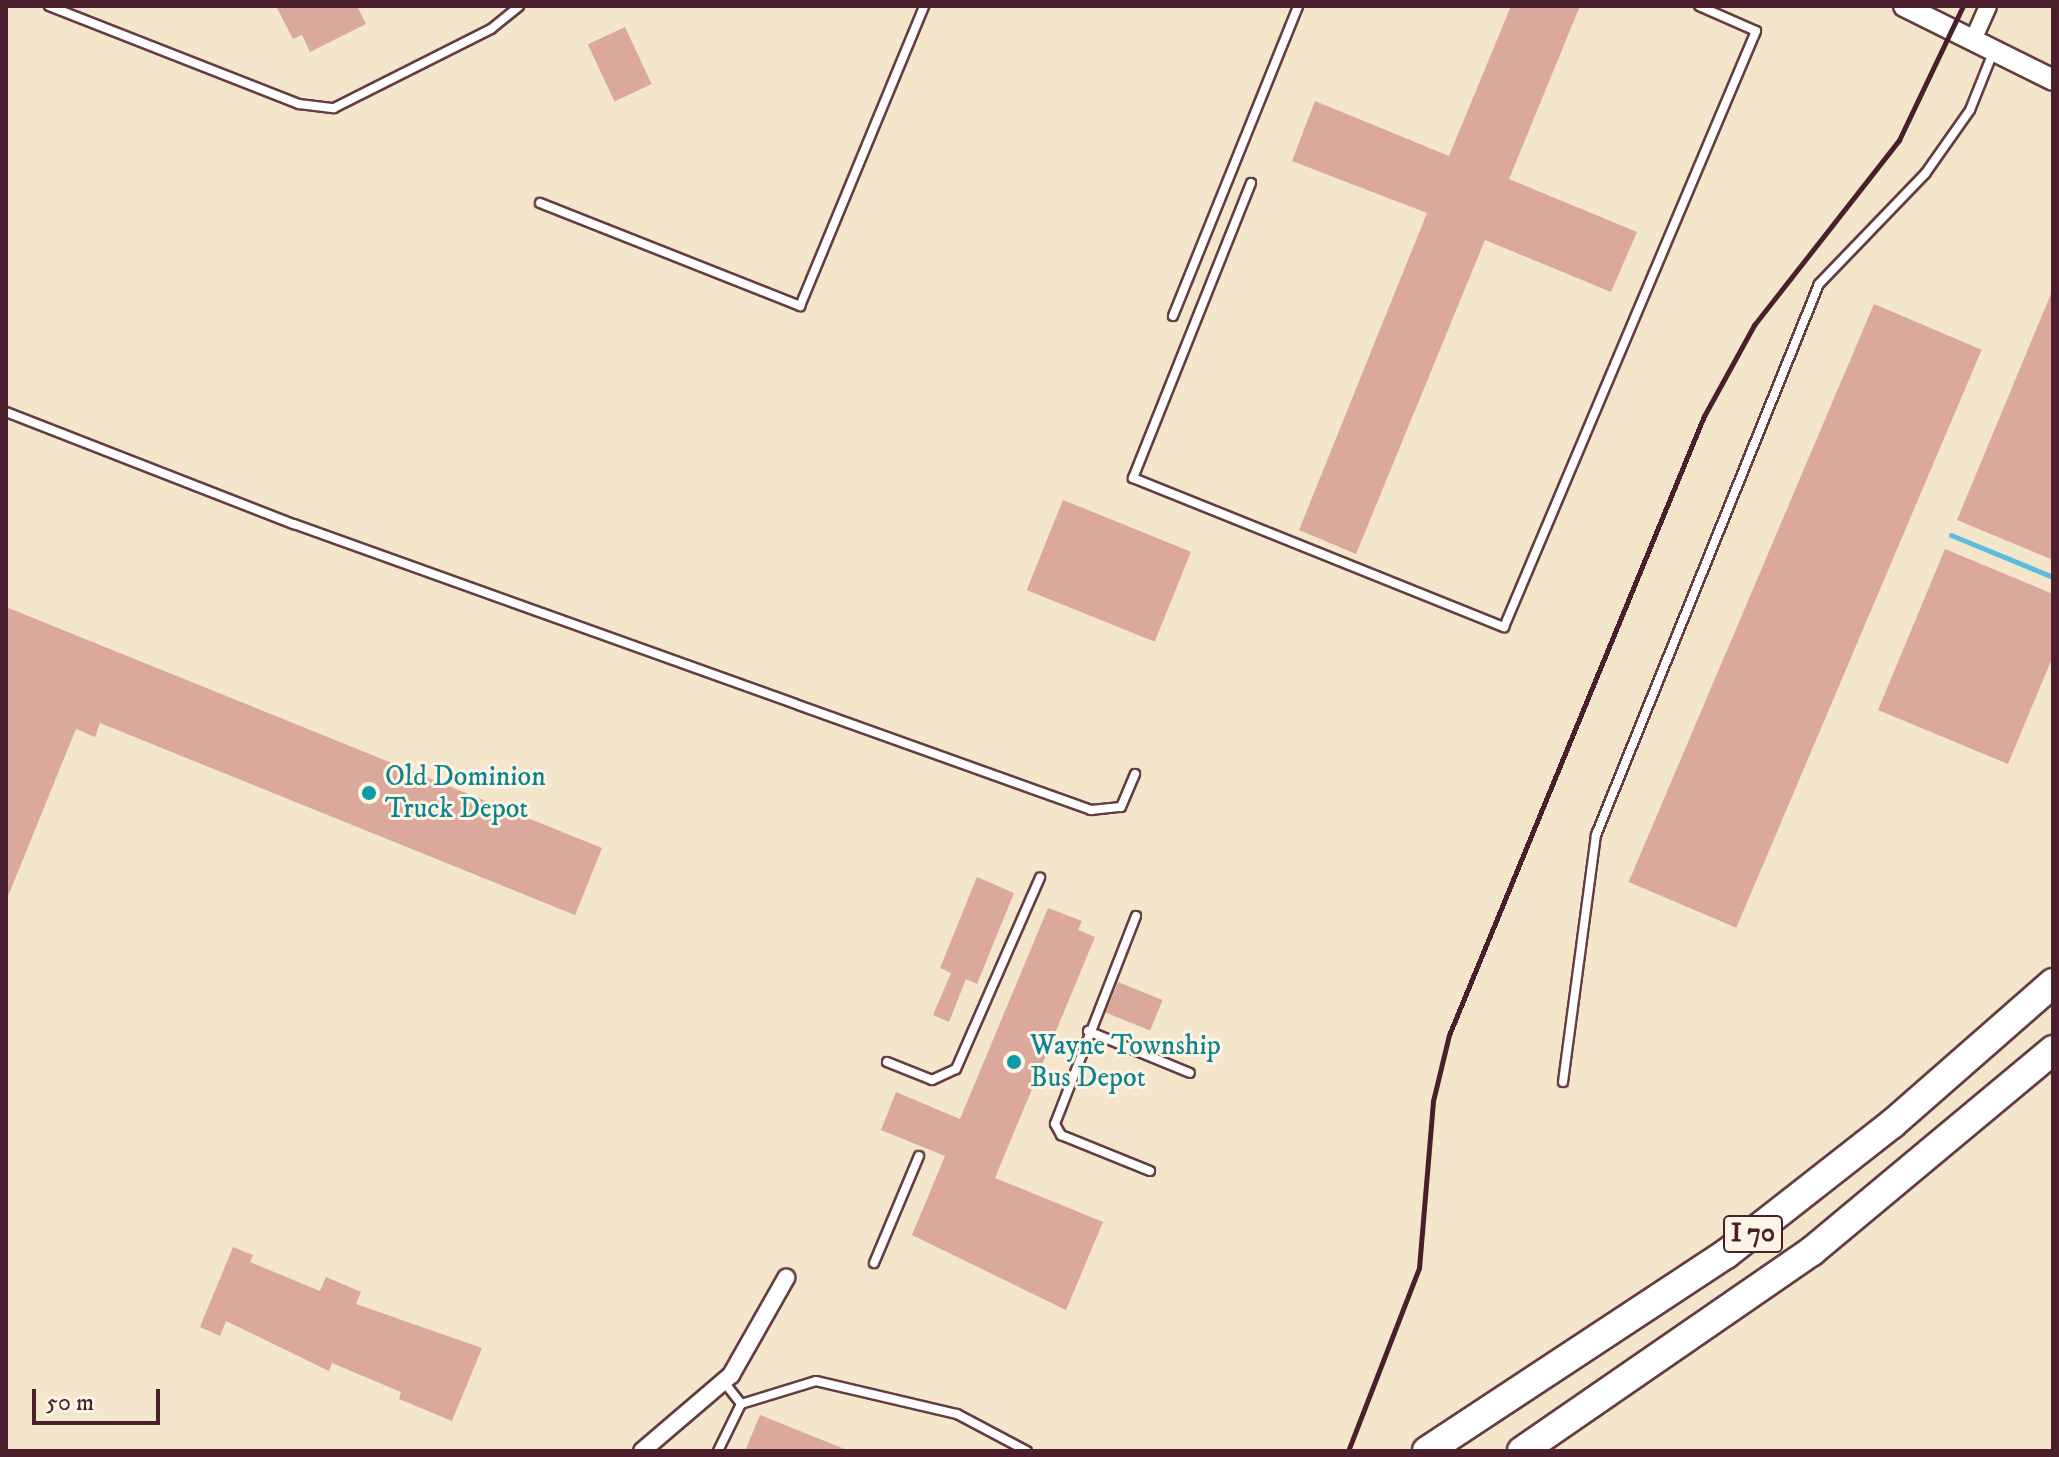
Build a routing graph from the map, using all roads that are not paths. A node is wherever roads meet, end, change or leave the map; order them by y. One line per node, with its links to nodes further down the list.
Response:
1 (49, 6): 2 (lane)
2 (519, 6)
3 (924, 6): 12 (lane)
4 (1298, 6): 13 (lane)
5 (1699, 6): 11 (lane)
6 (1904, 6): 8 (street)
7 (1988, 6): 8 (street)
8 (1973, 40): 9 (street)
9 (1994, 50): 10 (street); 23 (lane)
10 (2053, 80)
11 (1251, 183)
12 (540, 203)
13 (1173, 316)
14 (6, 412): 15 (lane)
15 (1135, 774)
16 (1040, 878): 21 (lane)
17 (1136, 916): 19 (lane)
18 (2053, 983): 33 (highway, I 70)
19 (1088, 1031): 22 (lane); 25 (lane)
20 (2053, 1050): 34 (highway, I 70)
21 (887, 1062)
22 (1190, 1073)
23 (1563, 1082)
24 (919, 1156): 26 (lane)
25 (1150, 1171)
26 (874, 1263)
27 (786, 1278): 28 (street)
28 (724, 1382): 29 (lane); 30 (street)
29 (741, 1404): 31 (lane); 32 (lane)
30 (642, 1451)
31 (718, 1451)
32 (1027, 1451)
33 (1427, 1451)
34 (1522, 1451)

